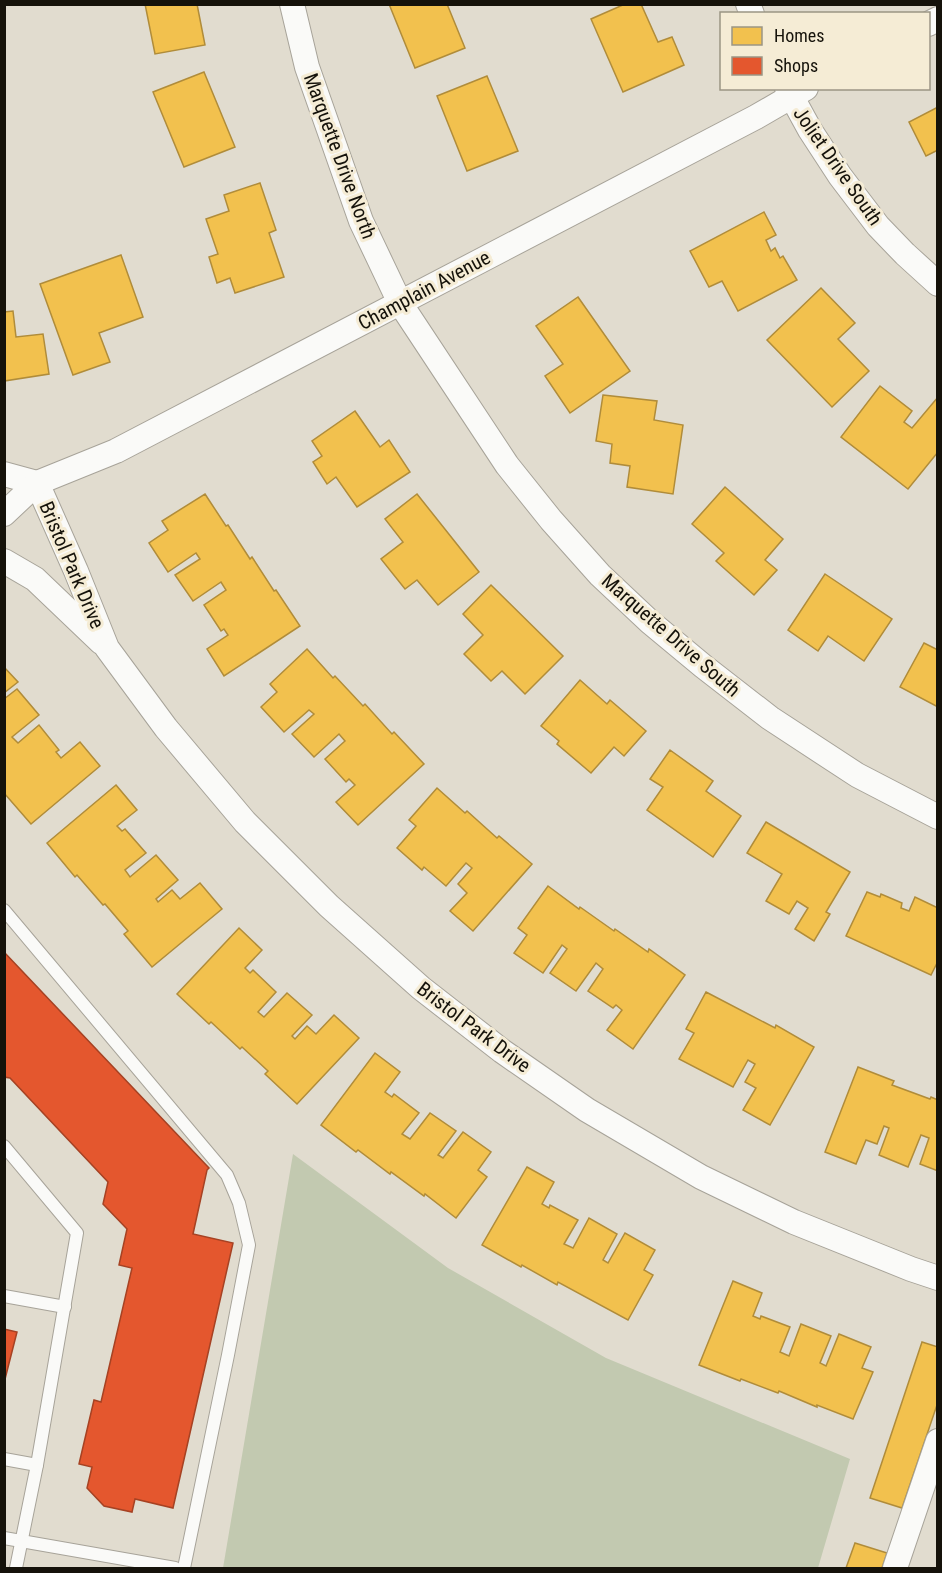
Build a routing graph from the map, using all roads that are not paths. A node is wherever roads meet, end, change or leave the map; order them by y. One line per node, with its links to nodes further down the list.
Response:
1 (292, 4): 4 (street, Marquette Drive North)
2 (794, 92): 3 (street, Joliet Drive South); 4 (street, Champlain Avenue)
3 (938, 284)
4 (400, 303): 6 (street, Champlain Avenue); 10 (street, Marquette Drive South)
5 (4, 474): 6 (street)
6 (37, 483): 7 (street, Champlain Avenue); 9 (street, Bristol Park Drive)
7 (4, 514)
8 (4, 561): 9 (street, Bristol Park Drive)
9 (107, 648): 13 (street, Bristol Park Drive)
10 (938, 817)
11 (4, 910): 23 (lane)
12 (4, 1146): 15 (lane)
13 (938, 1278)
14 (4, 1296): 15 (lane)
15 (65, 1307): 18 (lane)
16 (938, 1441): 24 (street)
17 (4, 1459): 18 (lane)
18 (37, 1465): 20 (lane)
19 (4, 1538): 20 (lane)
20 (23, 1541): 21 (lane); 22 (lane)
21 (16, 1569)
22 (175, 1569)
23 (184, 1569)
24 (895, 1569)

